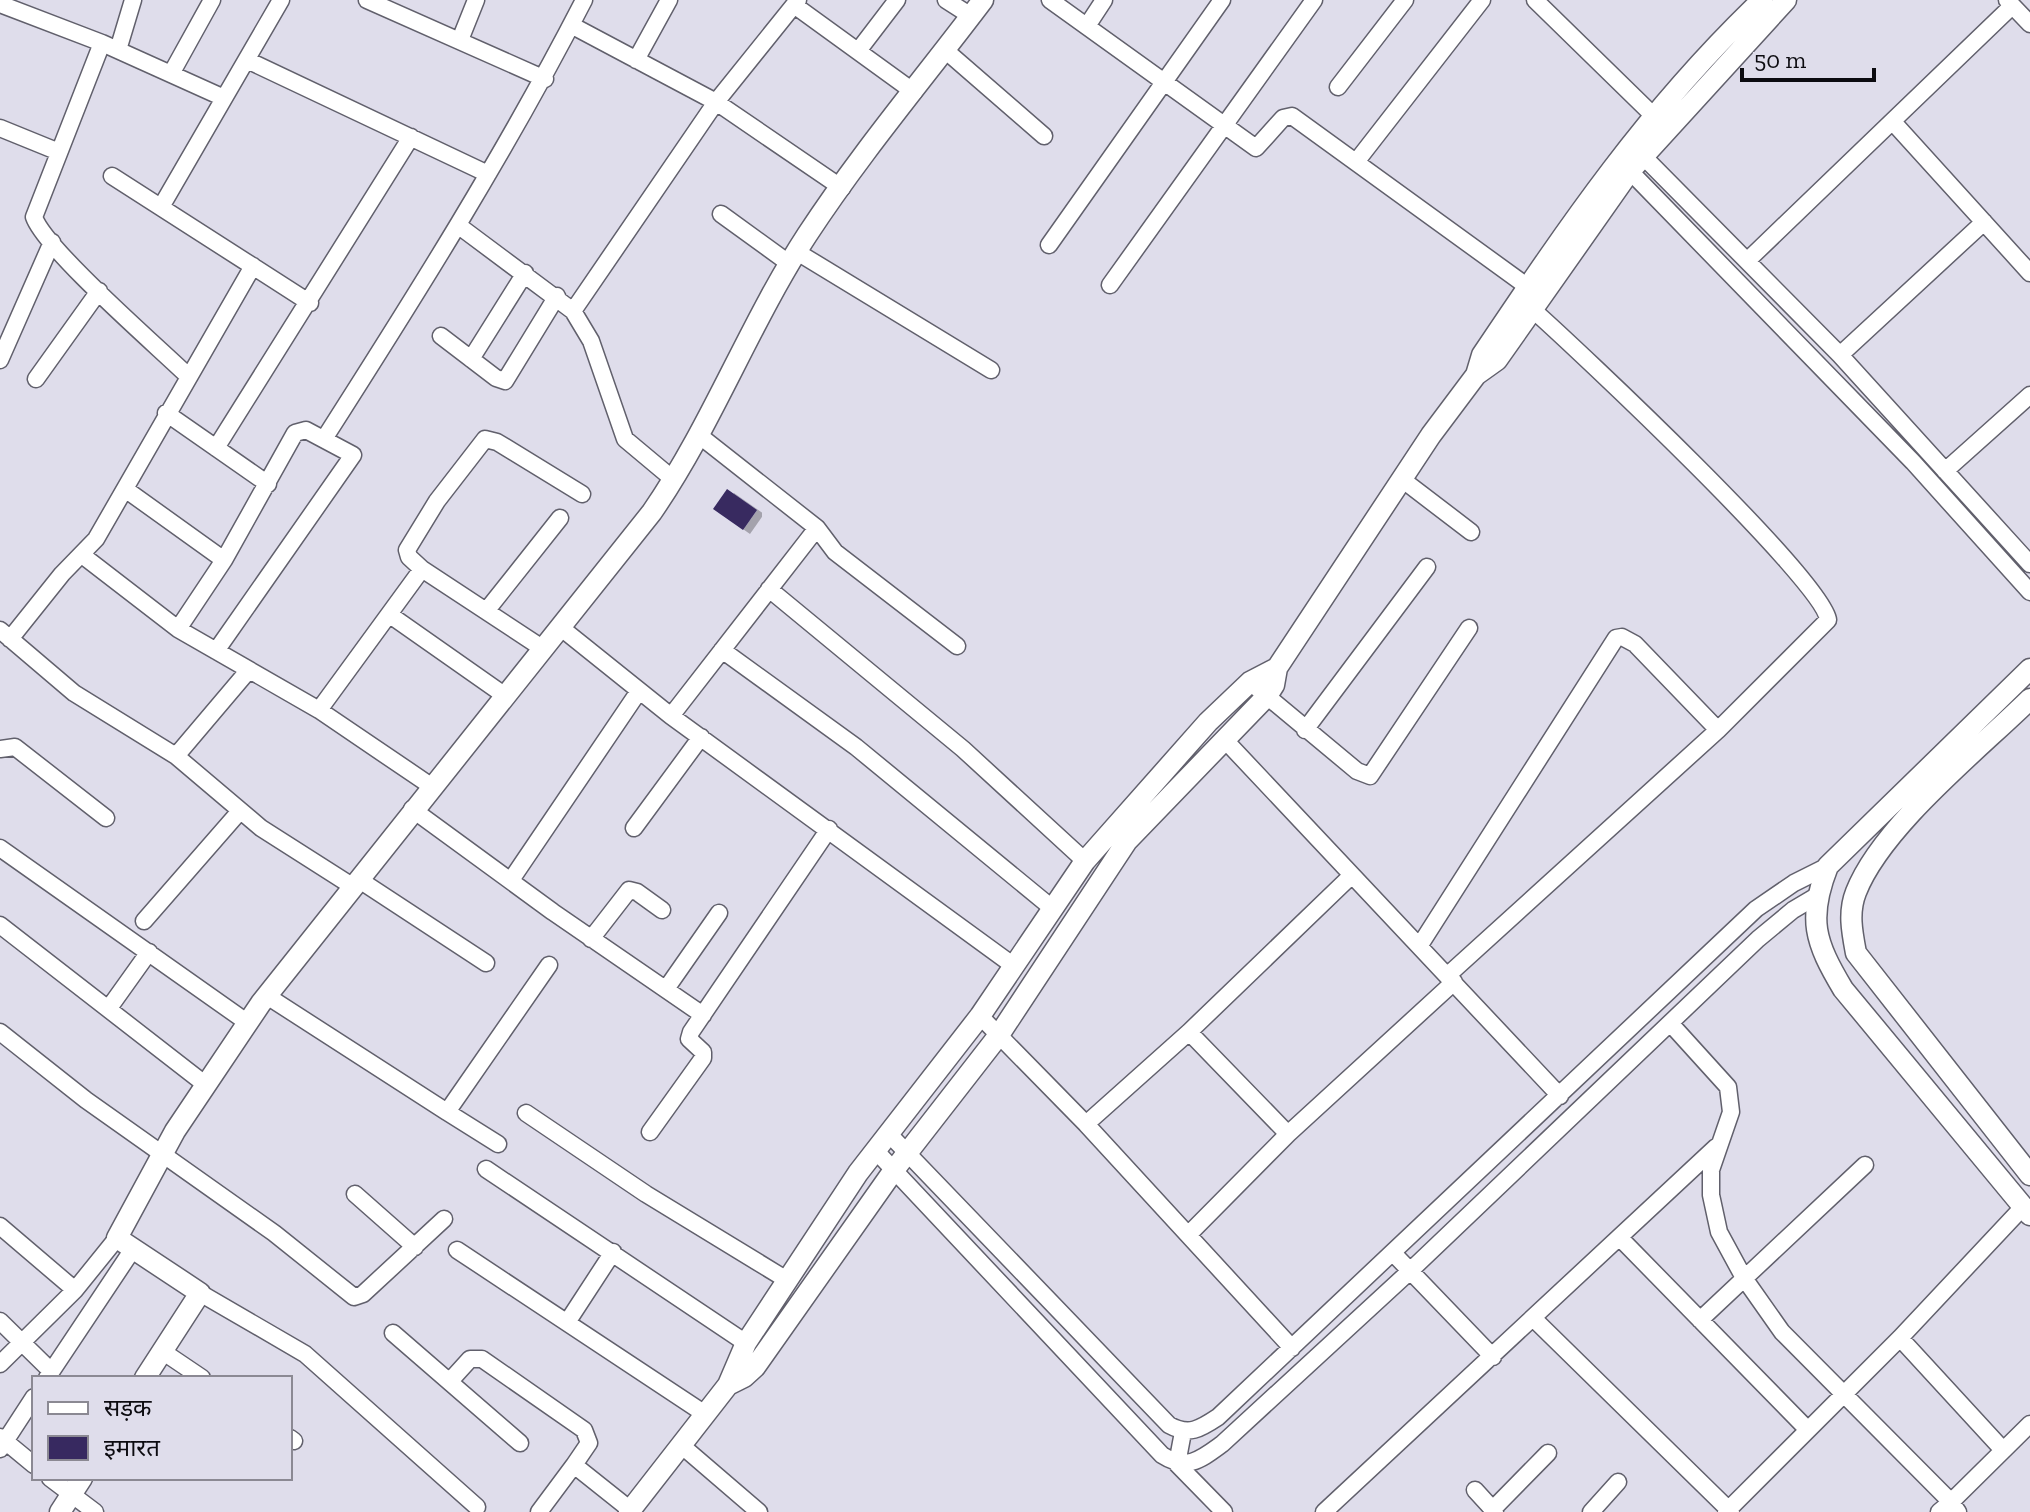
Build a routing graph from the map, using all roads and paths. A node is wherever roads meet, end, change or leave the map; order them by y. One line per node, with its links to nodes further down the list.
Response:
1 (133, 0): 27 (street)
2 (212, 0): 32 (street)
3 (281, 0): 30 (street)
4 (367, 0): 26 (street)
5 (476, 0): 26 (street)
6 (584, 0): 24 (street)
7 (669, 0): 31 (street)
8 (897, 0): 29 (street)
9 (946, 0): 22 (street)
10 (1050, 0): 25 (street)
11 (1104, 0): 25 (street)
12 (1222, 0): 34 (street)
13 (1314, 0): 41 (street)
14 (1405, 0): 35 (street)
15 (1482, 0): 48 (street)
16 (1535, 0): 39 (street)
17 (1786, 0): 43 (street)
18 (1757, 1): 39 (street)
19 (796, 3): 29 (street); 38 (street)
20 (2010, 3): 23 (street); 40 (street)
21 (0, 4): 27 (street)
22 (977, 8): 28 (street)
23 (2030, 24)
24 (571, 25): 31 (street); 33 (street)
25 (1087, 26): 34 (street)
26 (460, 40): 33 (street)
27 (110, 47): 32 (street); 46 (street)
28 (945, 50): 36 (street); 44 (street)
29 (858, 51): 36 (street)
30 (247, 60): 37 (street); 45 (street)
31 (636, 60): 38 (street)
32 (171, 74): 37 (street)
33 (545, 79): 49 (street)
34 (1163, 80): 41 (street); 57 (street)
35 (1338, 87)
36 (914, 92): 51 (street)
37 (224, 98): 52 (street)
38 (716, 102): 51 (street); 69 (street)
39 (1652, 115): 43 (street); 47 (street)
40 (1893, 122): 54 (street); 59 (street)
41 (1225, 124): 48 (street); 63 (street)
42 (0, 128): 46 (street)
43 (1667, 130): 47 (street)
44 (1044, 136)
45 (411, 137): 49 (street); 67 (street)
46 (59, 152): 56 (street)
47 (1630, 157): 59 (street); 64 (street); 68 (street); 98 (street)
48 (1356, 162): 64 (street)
49 (488, 174): 55 (street)
50 (112, 176): 52 (street)
51 (842, 188): 58 (street)
52 (161, 207): 60 (street)
53 (721, 214): 58 (street)
54 (1984, 222): 62 (street); 71 (street)
55 (459, 226): 61 (street); 81 (street)
56 (52, 242): 65 (street); 73 (street)
57 (1049, 245)
58 (793, 258): 74 (street); 80 (street)
59 (1748, 260): 71 (street)
60 (253, 266): 67 (street); 76 (street)
61 (525, 273): 66 (street); 72 (street)
62 (2030, 273)
63 (1110, 285)
64 (1528, 287): 75 (street)
65 (99, 291): 76 (street); 77 (street)
66 (557, 296): 69 (street); 72 (street)
67 (310, 303): 82 (street)
68 (1532, 309): 75 (street); 120 (street)
69 (573, 311): 84 (street)
70 (441, 336): 72 (street)
71 (1840, 355): 83 (street)
72 (471, 359)
73 (0, 360)
74 (991, 370)
75 (1476, 375): 85 (street)
76 (188, 376): 79 (street)
77 (36, 379)
78 (2030, 395): 83 (street)
79 (166, 413): 82 (street); 87 (street)
80 (700, 436): 84 (street); 90 (street)
81 (324, 439): 86 (street); 108 (street)
82 (216, 448): 86 (street)
83 (1945, 471): 94 (street)
84 (674, 480): 101 (street)
85 (1403, 480): 91 (street); 109 (street)
86 (268, 484): 93 (street)
87 (125, 489): 92 (street); 93 (street)
88 (582, 494): 96 (street)
89 (560, 518): 99 (street)
90 (817, 528): 97 (street); 105 (street)
91 (1471, 532)
92 (82, 555): 103 (street); 104 (street)
93 (224, 560): 103 (street)
94 (2030, 564)
95 (1427, 567): 119 (street)
96 (422, 569): 99 (street); 100 (street)
97 (769, 589): 107 (street); 134 (street)
98 (2030, 592)
99 (487, 610): 106 (street)
100 (390, 615): 114 (street); 117 (street)
101 (560, 627): 106 (street); 113 (street)
102 (1469, 628): 119 (street)
103 (178, 629): 108 (street)
104 (5, 635): 124 (street)
105 (957, 646)
106 (542, 648): 114 (street)
107 (722, 650): 118 (street); 140 (street)
108 (216, 651): 111 (street)
109 (1277, 668): 112 (street); 115 (street)
110 (2030, 669): 135 (street)
111 (248, 671): 117 (street); 124 (street)
112 (1250, 682): 115 (street); 125 (street)
113 (639, 691): 118 (street); 137 (street)
114 (504, 695): 126 (street)
115 (1267, 696): 119 (street); 122 (street)
116 (2030, 699): 177 (street)
117 (319, 710): 126 (street)
118 (671, 716): 121 (street)
119 (1305, 730)
120 (1718, 730): 146 (street); 151 (street)
121 (701, 737): 131 (street); 132 (street)
122 (1224, 739): 125 (street); 136 (street)
123 (0, 749): 130 (street)
124 (176, 756): 129 (street)
125 (1172, 776): 128 (street)
126 (431, 786): 127 (street)
127 (412, 809): 137 (street); 138 (street)
128 (1141, 809): 134 (street); 161 (street)
129 (240, 811): 138 (street); 143 (street)
130 (106, 818)
131 (634, 828)
132 (829, 829): 150 (street); 155 (street)
133 (0, 848): 147 (street)
134 (1085, 861): 140 (street)
135 (1828, 866): 139 (street); 163 (street)
136 (1351, 876): 146 (street); 160 (street)
137 (511, 880): 145 (street)
138 (355, 883): 148 (street); 153 (street)
139 (1815, 897): 158 (street); 179 (street)
140 (1052, 908): 150 (street)
141 (662, 910): 145 (street)
142 (719, 913): 152 (street)
143 (144, 921)
144 (0, 925): 154 (street)
145 (591, 939): 152 (street)
146 (1420, 945): 151 (street)
147 (149, 952): 154 (street); 157 (street)
148 (486, 963)
149 (549, 965): 164 (street)
150 (1014, 966): 156 (street)
151 (1451, 979): 163 (street); 169 (street)
152 (666, 989): 155 (street)
153 (267, 996): 157 (street); 164 (street)
154 (109, 1008): 162 (street)
155 (703, 1015): 167 (street)
156 (980, 1016): 161 (street); 168 (street)
157 (248, 1023): 162 (street)
158 (1670, 1023): 171 (street); 189 (street)
159 (0, 1032): 173 (street)
160 (1189, 1032): 166 (street); 169 (street)
161 (999, 1035): 166 (street); 174 (street)
162 (206, 1085): 173 (street)
163 (1560, 1096): 188 (street)
164 (447, 1112): 170 (street)
165 (526, 1113): 191 (street)
166 (1086, 1124): 182 (street)
167 (650, 1132)
168 (888, 1133): 172 (street); 174 (street)
169 (1288, 1134): 182 (street)
170 (498, 1144)
171 (1717, 1146): 183 (street); 190 (street)
172 (875, 1150): 174 (street); 191 (street)
173 (163, 1152): 184 (street); 185 (street)
174 (900, 1162): 210 (street); 216 (street); 223 (street)
175 (1865, 1165): 190 (street)
176 (486, 1169): 187 (street)
177 (2030, 1175)
178 (355, 1194): 185 (street)
179 (2026, 1211): 199 (street)
180 (444, 1219): 185 (street)
181 (1, 1229): 192 (street)
182 (1188, 1235): 202 (street)
183 (1620, 1238): 194 (street); 195 (street)
184 (125, 1244): 192 (street); 193 (street); 206 (street)
185 (415, 1247)
186 (457, 1250): 197 (street)
187 (613, 1252): 197 (street); 201 (street)
188 (1393, 1253): 189 (street); 202 (street)
189 (1410, 1271): 204 (street); 223 (street)
190 (1744, 1278): 195 (street); 211 (street)
191 (787, 1280): 201 (street)
192 (75, 1290): 200 (street)
193 (200, 1293): 203 (street); 229 (street)
194 (1534, 1319): 204 (street); 233 (street)
195 (1700, 1320): 215 (street)
196 (0, 1321): 200 (street)
197 (568, 1321): 213 (street)
198 (393, 1333): 209 (street)
199 (1900, 1338): 211 (street); 220 (street)
200 (22, 1343): 205 (street); 206 (street)
201 (746, 1343): 210 (street)
202 (1292, 1348): 216 (street)
203 (162, 1351): 207 (street); 208 (street)
204 (1493, 1357): 238 (street)
205 (0, 1364)
206 (49, 1375)
207 (146, 1376)
208 (199, 1376)
209 (450, 1381): 218 (street); 224 (street)
210 (728, 1385): 213 (street)
211 (1845, 1393): 215 (street); 230 (street)
212 (32, 1400): 217 (street)
213 (705, 1414): 219 (street)
214 (2030, 1424): 220 (street)
215 (1808, 1430): 233 (street)
216 (1183, 1432): 223 (street)
217 (2, 1442): 222 (street)
218 (520, 1443)
219 (681, 1445): 231 (street); 236 (street)
220 (2003, 1450): 230 (street)
221 (1548, 1453): 232 (street)
222 (32, 1464)
223 (1177, 1464): 237 (street)
224 (574, 1465): 231 (street); 235 (street)
225 (52, 1480): 228 (street)
226 (1618, 1482): 239 (street)
227 (1475, 1490): 232 (street)
228 (71, 1495): 234 (street)
229 (477, 1507)
230 (1949, 1509)
231 (631, 1511)
232 (1494, 1511)
233 (1729, 1511)
234 (95, 1512)
235 (539, 1512)
236 (759, 1512)
237 (1224, 1512)
238 (1324, 1512)
239 (1591, 1512)

